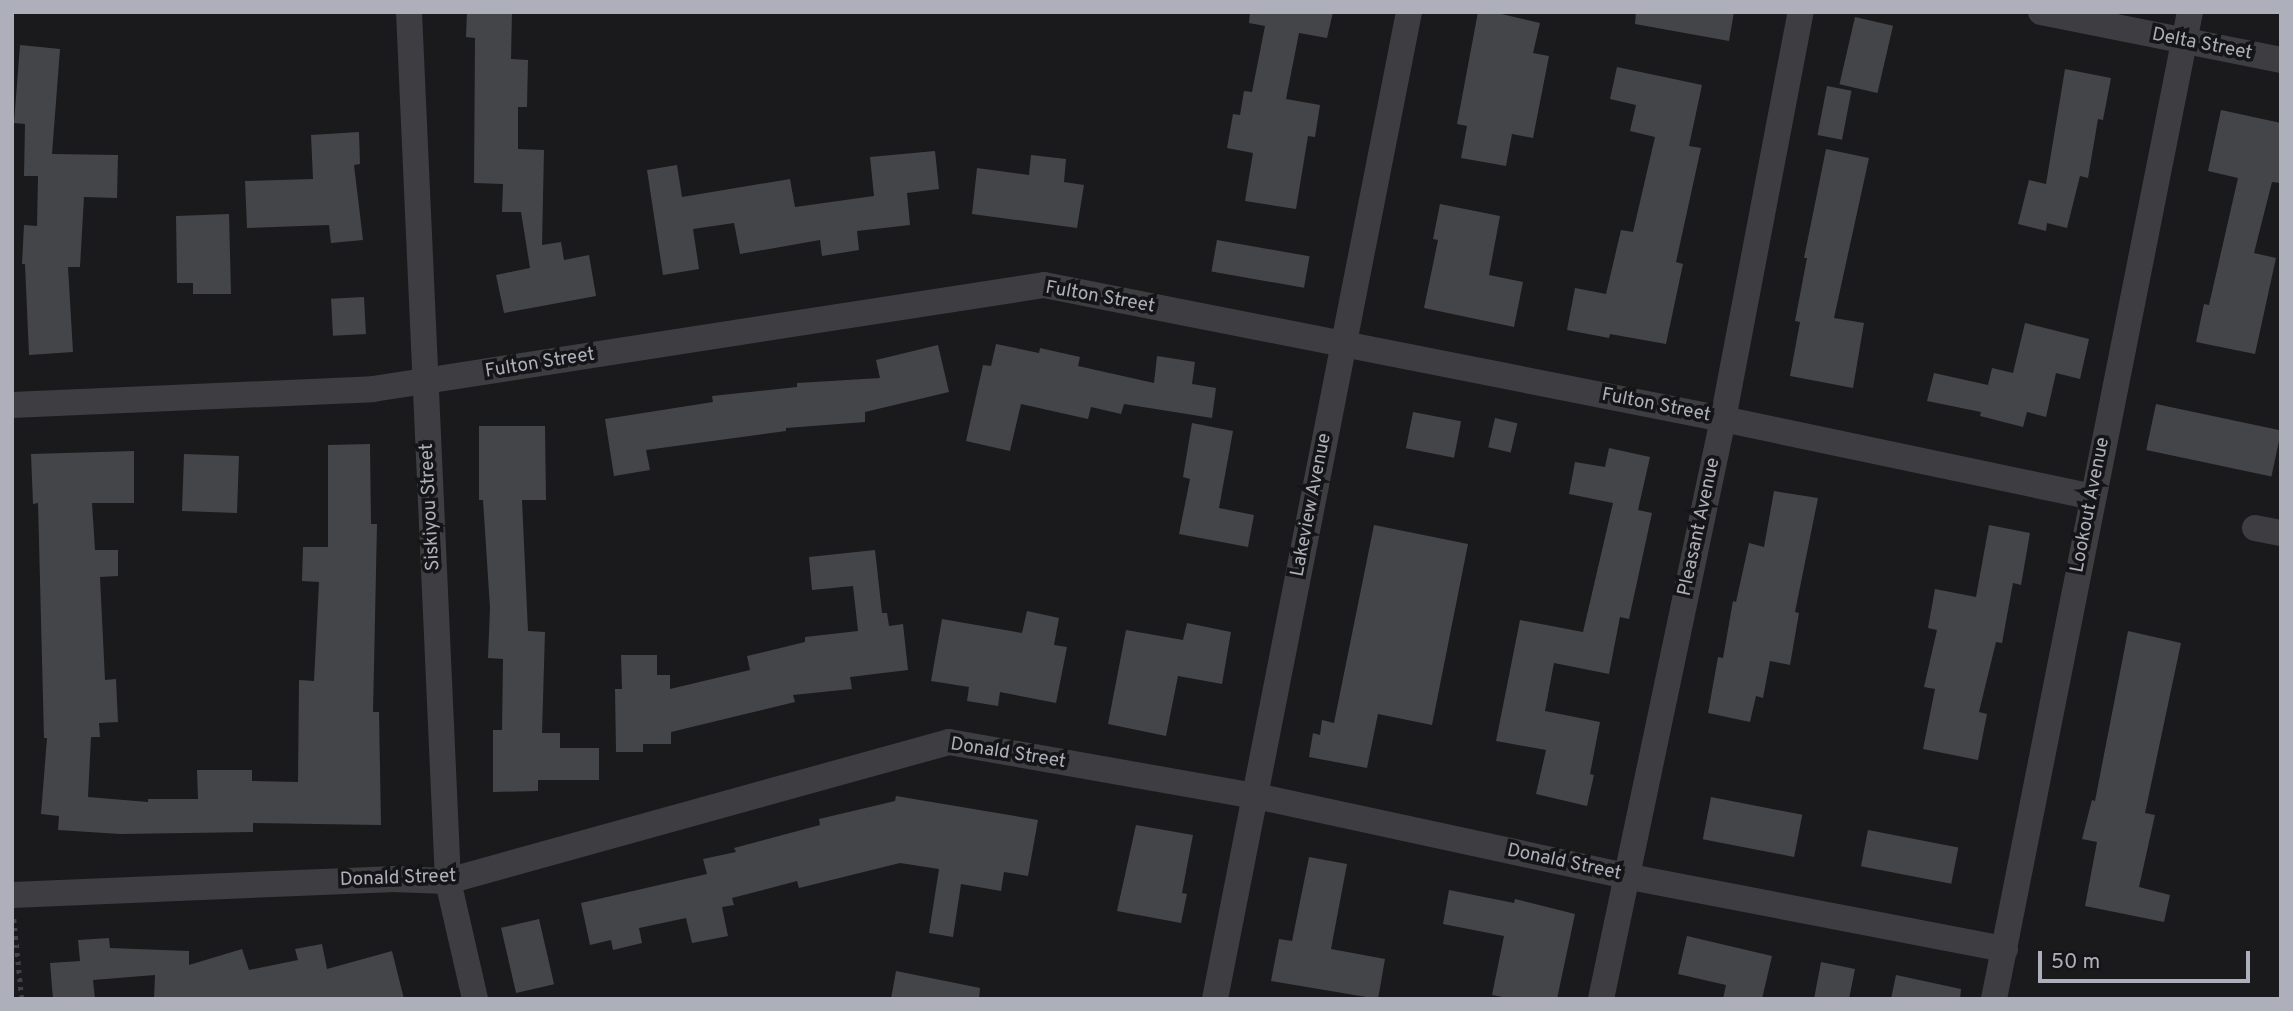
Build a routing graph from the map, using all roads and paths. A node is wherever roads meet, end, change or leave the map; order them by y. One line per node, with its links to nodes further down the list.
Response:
1 (408, 12): 9 (street, Siskiyou Street)
2 (1409, 12): 8 (street, Lakeview Avenue)
3 (1801, 12): 11 (street, Pleasant Avenue)
4 (2040, 12): 6 (street, Delta Street)
5 (2190, 12): 6 (street, Lookout Avenue)
6 (2184, 42): 7 (street, Delta Street); 12 (street, Lookout Avenue)
7 (2281, 60)
8 (1343, 346): 9 (street, Fulton Street); 11 (street, Fulton Street); 13 (street, Lakeview Avenue)
9 (426, 382): 10 (street, Fulton Street); 15 (street, Siskiyou Street)
10 (12, 405)
11 (1723, 419): 12 (street, Fulton Street); 14 (street, Pleasant Avenue)
12 (2092, 497): 18 (street, Lookout Avenue)
13 (1256, 796): 14 (street, Donald Street); 15 (street, Donald Street); 21 (street, Lakeview Avenue)
14 (1625, 876): 18 (street, Donald Street); 22 (street, Pleasant Avenue)
15 (448, 881): 16 (street, Donald Street); 20 (street, Siskiyou Street)
16 (12, 895)
17 (13, 912): 19 (path)
18 (2005, 949): 23 (street, Lookout Avenue)
19 (22, 999)
20 (475, 999)
21 (1215, 999)
22 (1601, 999)
23 (1994, 999)

